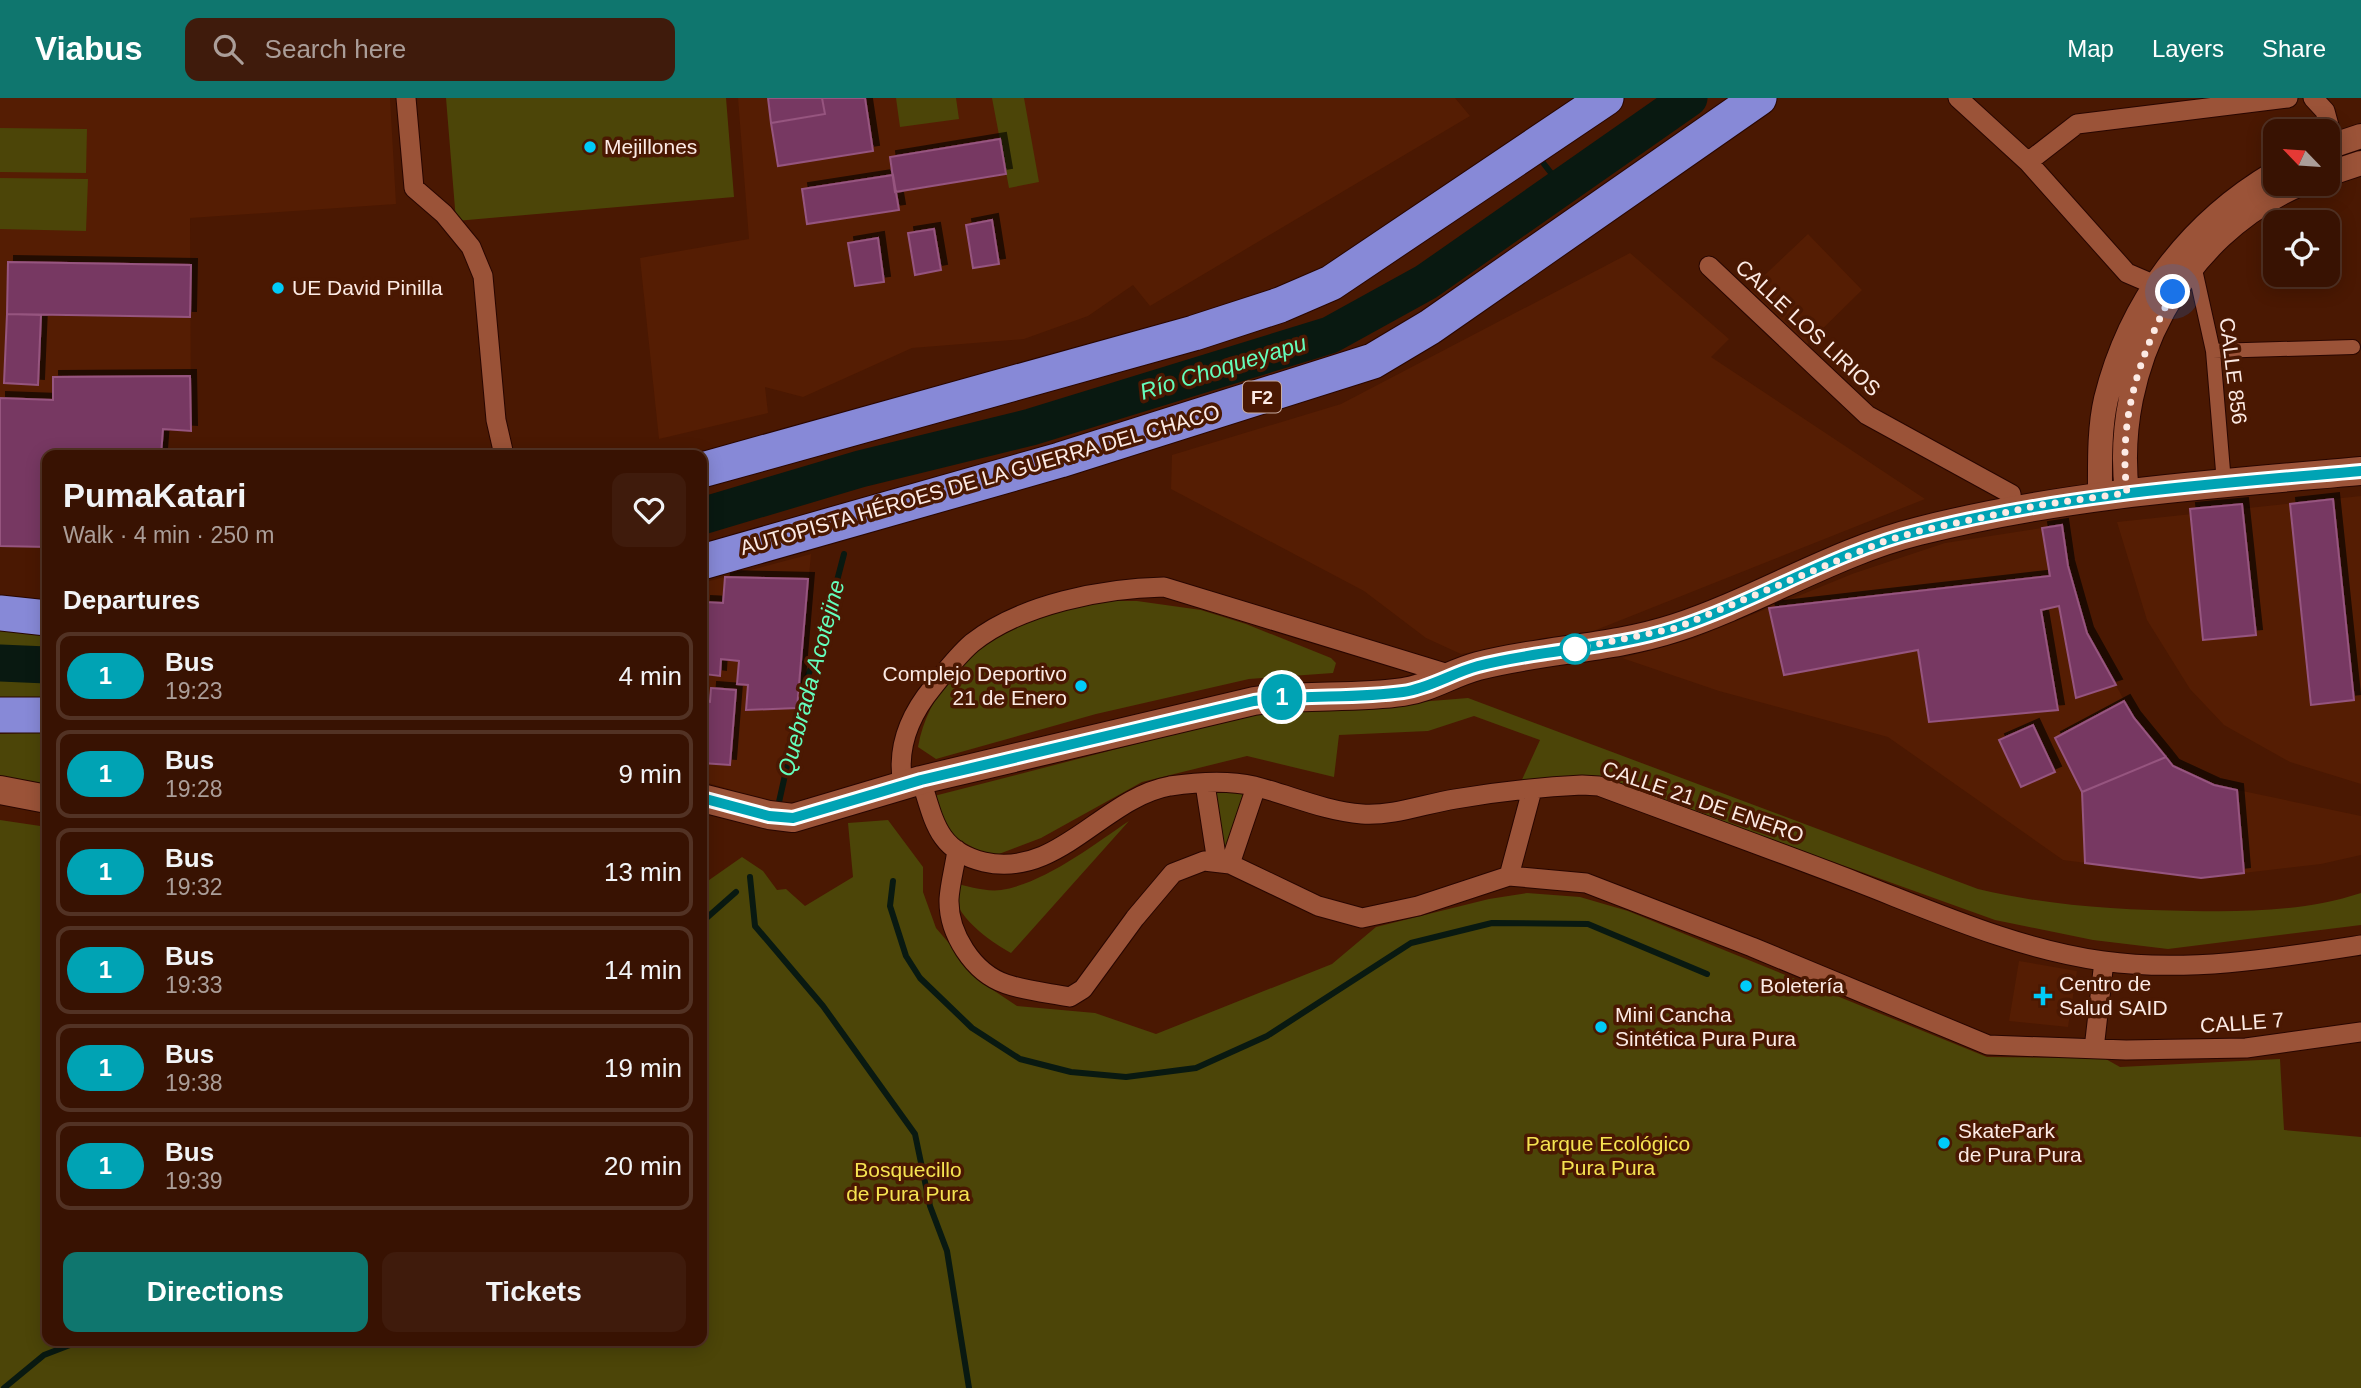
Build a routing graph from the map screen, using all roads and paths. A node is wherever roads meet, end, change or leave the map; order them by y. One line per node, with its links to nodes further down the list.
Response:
1 (406, 98): 20 (street)
2 (1606, 98): 21 (highway)
3 (1759, 98): 26 (highway, AUTOPISTA HÉROES DE LA GUERRA DEL CHACO / F2)
4 (1958, 98): 10 (street)
5 (2288, 98): 10 (street)
6 (2313, 98): 7 (street)
7 (2326, 119)
8 (2361, 136): 9 (street)
9 (2340, 143)
10 (2028, 162): 17 (street)
11 (2361, 163): 12 (street)
12 (2340, 170)
13 (2263, 182): 17 (street)
14 (2279, 196): 15 (street)
15 (2194, 265): 19 (street, CALLE 856); 24 (street)
16 (1709, 266): 25 (street, CALLE LOS LIRIOS)
17 (2155, 285): 24 (street)
18 (2353, 347): 19 (street)
19 (2213, 351): 23 (street, CALLE 856)
20 (503, 450)
21 (707, 469)
22 (2361, 471): 23 (main road)
23 (2224, 483): 24 (main road)
24 (2113, 494): 25 (main road)
25 (2013, 510): 29 (main road)
26 (707, 561)
27 (0, 613): 28 (highway)
28 (42, 617)
29 (1455, 676): 32 (main road); 32 (street, CALLE 21 DE ENERO)
30 (0, 715): 31 (highway)
31 (42, 715)
32 (912, 783): 38 (main road); 39 (street, CALLE 21 DE ENERO)
33 (1205, 784): 34 (street, CALLE 21 DE ENERO); 39 (street, CALLE 21 DE ENERO); 40 (street)
34 (1256, 787): 36 (street, CALLE 21 DE ENERO); 40 (street)
35 (0, 790): 37 (main road)
36 (1532, 790): 41 (street); 43 (street, CALLE 21 DE ENERO)
37 (42, 798)
38 (707, 800)
39 (957, 850): 40 (street)
40 (1224, 863): 41 (street)
41 (1510, 876): 45 (street, CALLE 7)
42 (2361, 945): 43 (street, CALLE 21 DE ENERO)
43 (2104, 961): 45 (street)
44 (2361, 1032): 45 (street, CALLE 7)
45 (2094, 1049)

